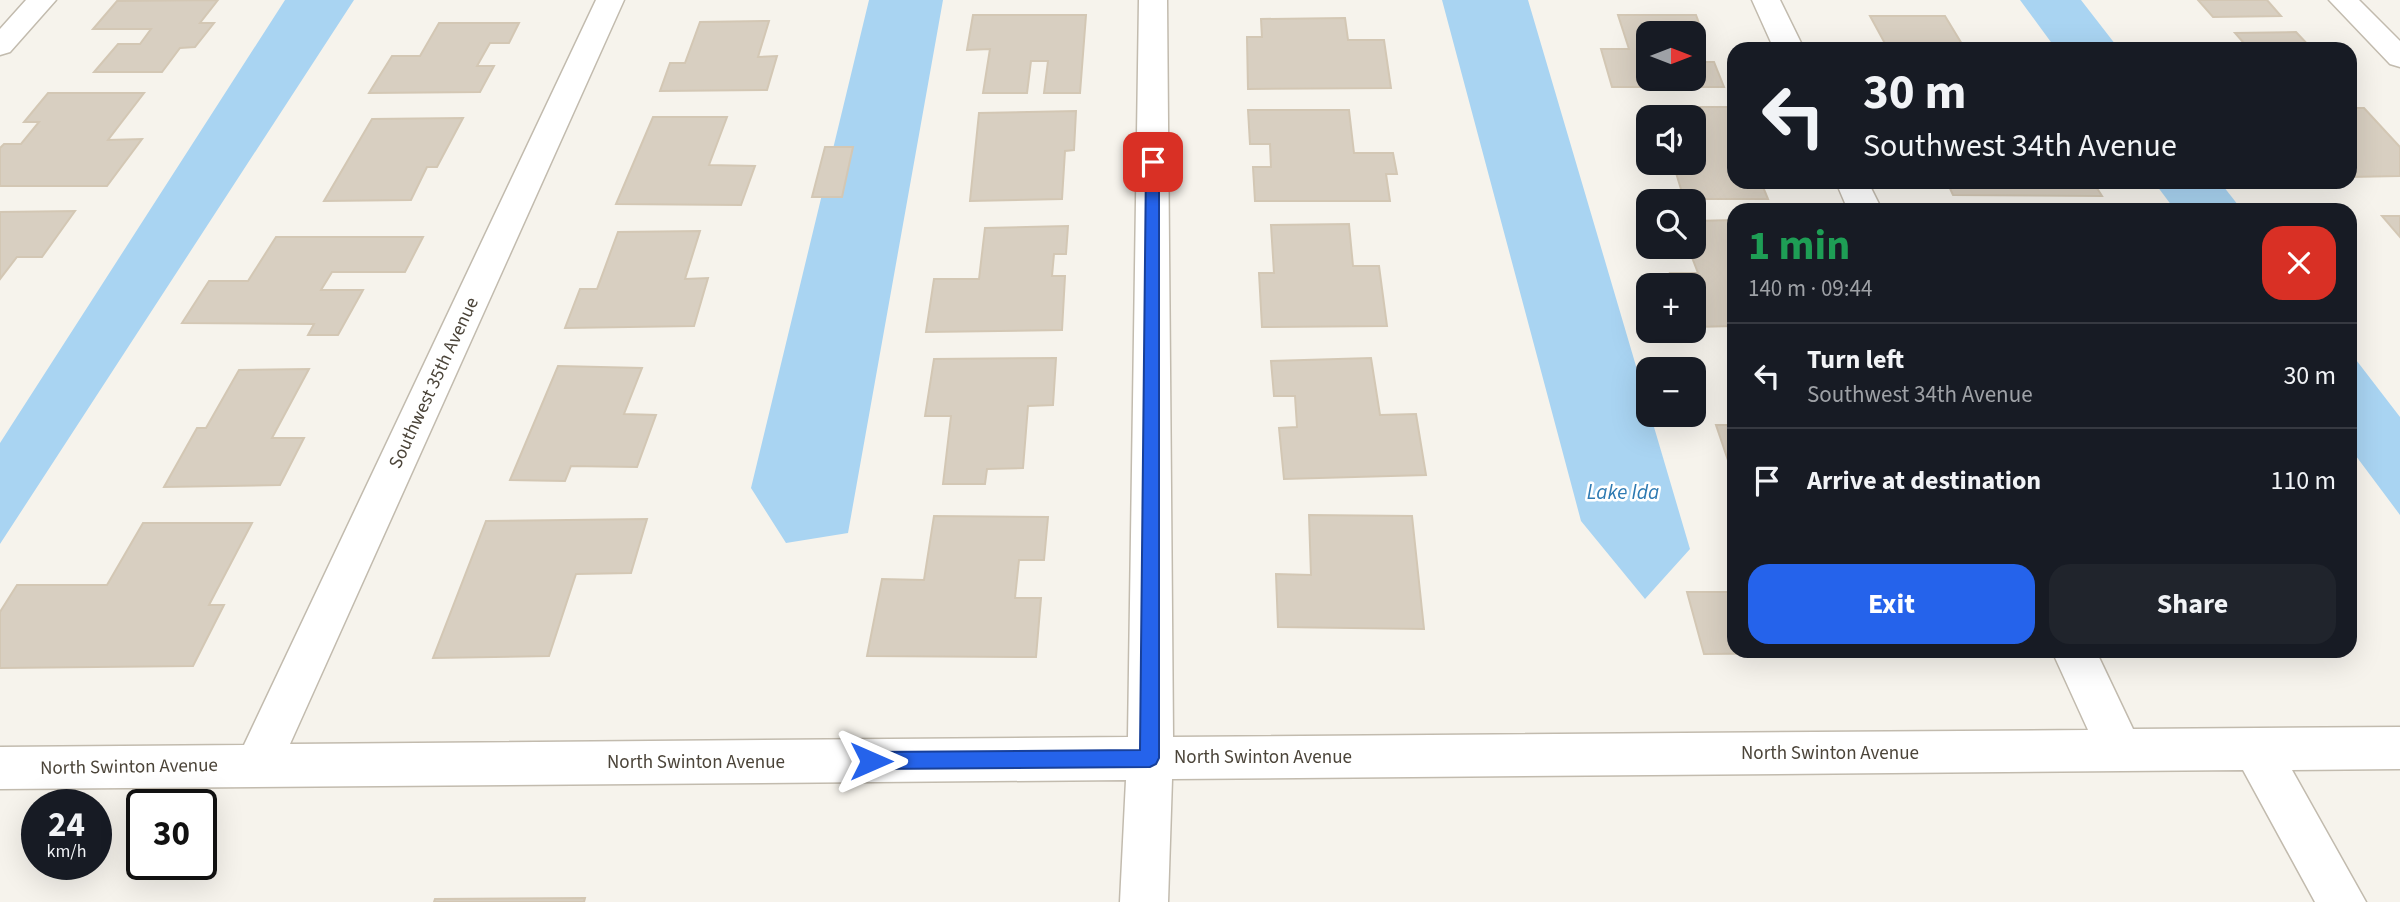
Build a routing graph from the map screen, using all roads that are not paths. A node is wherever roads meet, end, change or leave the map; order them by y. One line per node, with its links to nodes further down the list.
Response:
1 (42, 0): 8 (street)
2 (610, 0): 14 (street, Southwest 35th Avenue)
3 (1153, 0): 13 (street)
4 (1766, 0): 6 (street)
5 (2343, 0): 7 (street)
6 (1786, 42)
7 (2393, 45)
8 (0, 46)
9 (2077, 658): 12 (street)
10 (2400, 748): 11 (street, North Swinton Avenue)
11 (2255, 749): 12 (street, North Swinton Avenue); 17 (street)
12 (2120, 750): 13 (street, North Swinton Avenue)
13 (1150, 758): 14 (street, North Swinton Avenue); 16 (street)
14 (257, 766): 15 (street, North Swinton Avenue)
15 (0, 768)
16 (1144, 902)
17 (2342, 902)

